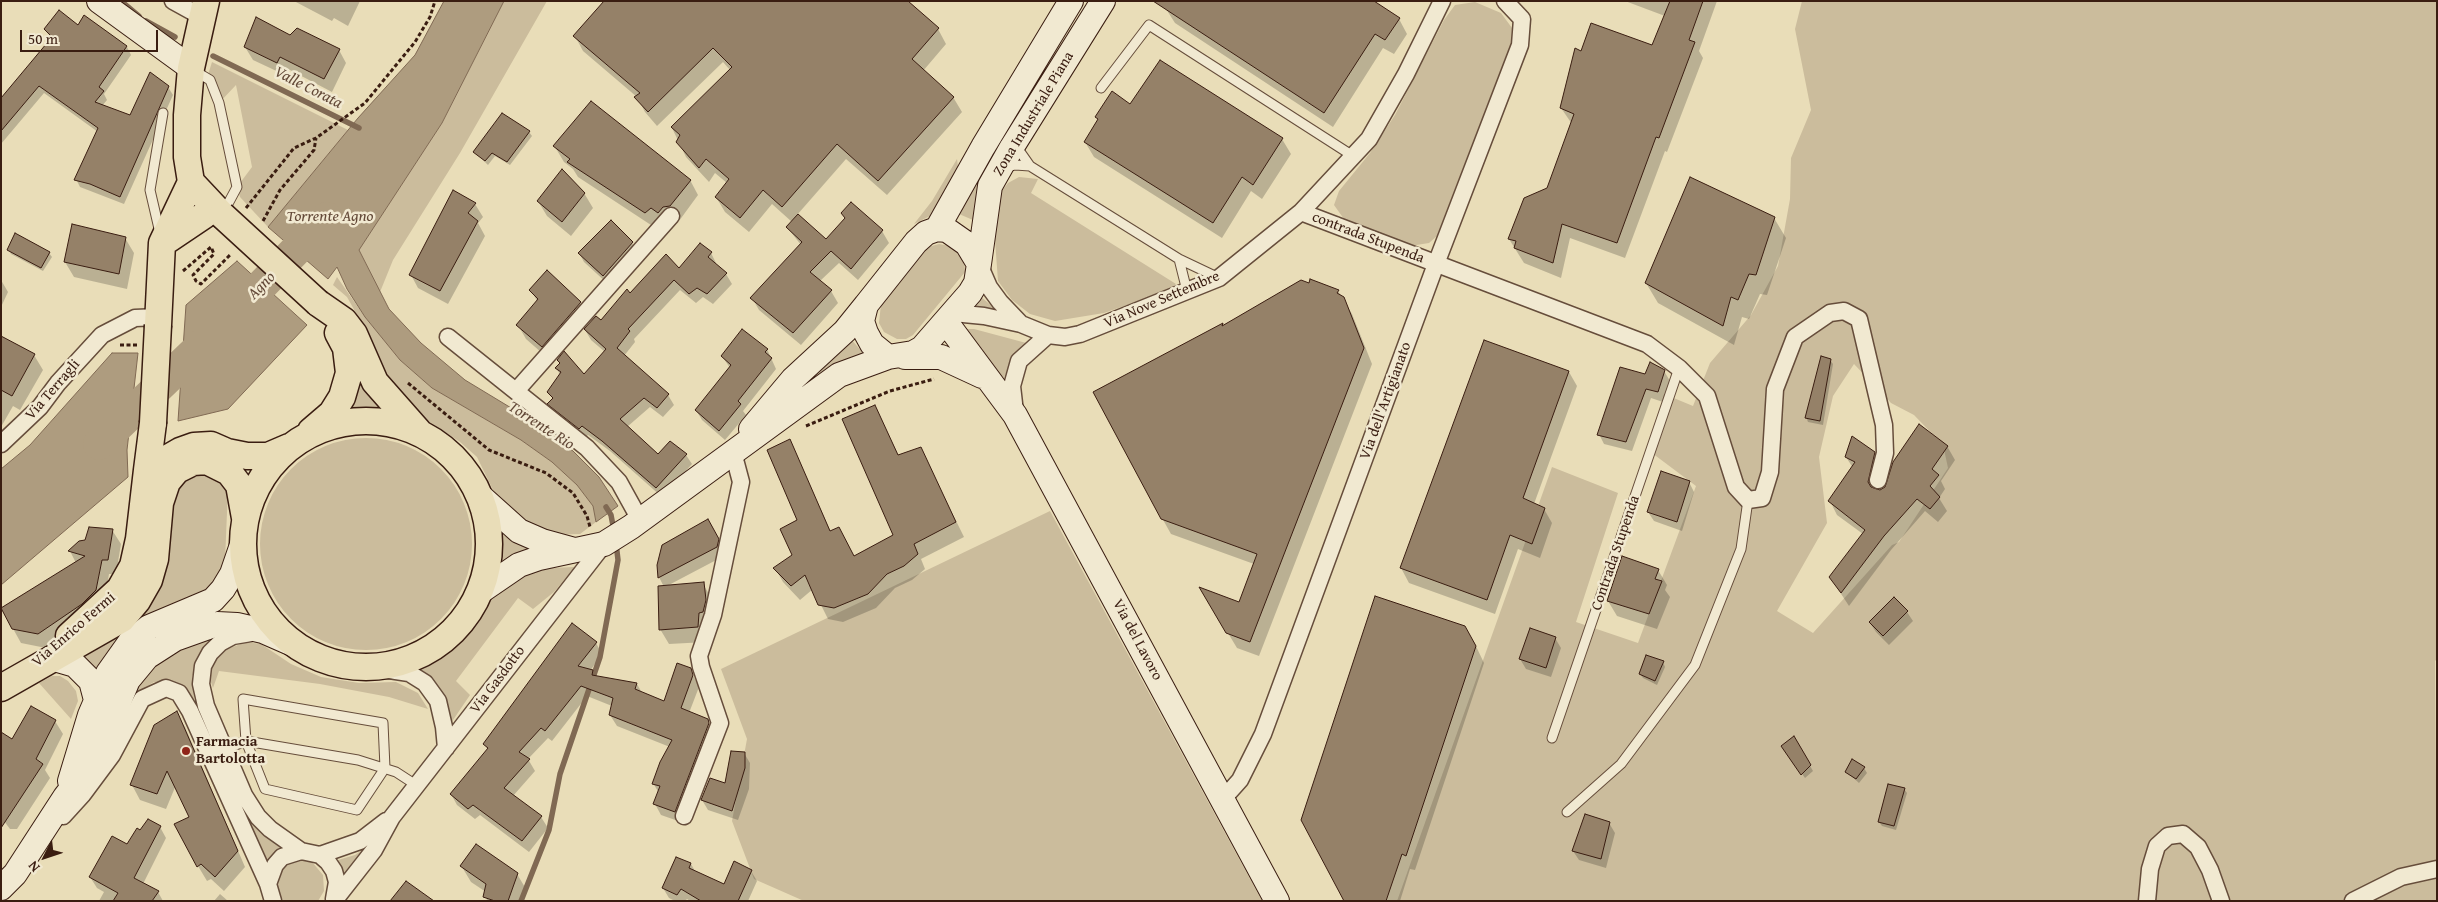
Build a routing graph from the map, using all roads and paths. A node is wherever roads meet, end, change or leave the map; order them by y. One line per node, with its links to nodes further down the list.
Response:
1 (99, 1): 9 (main road)
2 (173, 1): 8 (street)
3 (435, 1): 12 (path)
4 (1071, 1): 22 (main road, Zona Industriale Piana)
5 (1103, 1): 13 (main road, Zona Industriale Piana)
6 (1442, 1): 14 (street, Via Nove Settembre)
7 (1505, 1): 26 (street, Via dell'Artigianato)
8 (204, 9): 9 (main road)
9 (191, 68): 17 (main road); 18 (lane)
10 (1101, 88): 14 (lane)
11 (163, 113): 23 (lane)
12 (316, 138): 18 (path); 21 (path)
13 (1014, 144): 15 (lane); 16 (main road, Zona Industriale Piana)
14 (1353, 156): 19 (street, Via Nove Settembre)
15 (1030, 166): 16 (lane); 24 (lane)
16 (999, 170): 25 (main road, Zona Industriale Piana)
17 (191, 182): 18 (main road); 23 (main road)
18 (226, 212): 23 (main road); 29 (main road, bridge)
19 (1301, 212): 26 (street, contrada Stupenda); 27 (street, Via Nove Settembre)
20 (671, 216): 41 (street)
21 (263, 221)
22 (937, 229): 25 (main road); 30 (main road)
23 (162, 243): 32 (main road, Via Enrico Fermi)
24 (1179, 259): 27 (lane); 28 (lane)
25 (979, 264): 31 (main road, Zona Industriale Piana); 33 (street, Via Nove Settembre)
26 (1436, 264): 37 (street, Contrada Stupenda); 73 (street, Via dell'Artigianato)
27 (1219, 278): 28 (street, Via Nove Settembre)
28 (1187, 291): 34 (street, Via Nove Settembre)
29 (318, 303): 45 (main road); 46 (main road)
30 (866, 305): 36 (main road); 49 (main road)
31 (949, 318): 33 (street, Via Nove Settembre); 36 (main road, Zona Industriale Piana); 40 (main road, Via del Lavoro)
32 (158, 321): 43 (main road, Via Enrico Fermi, bridge); 47 (street, Via Terragli)
33 (1021, 324): 34 (street, Via Nove Settembre)
34 (1048, 335): 42 (street)
35 (448, 337): 41 (street)
36 (893, 357): 40 (main road, Via del Lavoro); 49 (main road, Zona Industriale Piana)
37 (1679, 368): 53 (street, Contrada Stupenda); 66 (lane, Contrada Stupenda)
38 (940, 378): 44 (path)
39 (404, 380): 56 (path)
40 (992, 382): 42 (main road, Via del Lavoro)
41 (516, 391): 54 (street)
42 (1015, 415): 73 (main road, Via del Lavoro)
43 (153, 423): 48 (main road); 50 (main road, Via Enrico Fermi)
44 (799, 429)
45 (420, 433): 46 (main road); 52 (main road, Via Enrico Fermi)
46 (297, 442): 48 (main road); 55 (main road)
47 (1, 444)
48 (180, 451): 50 (main road)
49 (733, 452): 54 (main road); 75 (street)
50 (147, 470): 63 (main road, Via Enrico Fermi)
51 (1878, 480): 53 (street)
52 (480, 496): 57 (main road); 58 (main road, Via Enrico Fermi)
53 (1748, 500): 74 (lane)
54 (636, 524): 56 (main road)
55 (244, 530): 60 (main road, Via Enrico Fermi); 61 (main road, Via Enrico Fermi); 65 (main road)
56 (600, 536): 57 (main road); 68 (street, Via Gasdotto)
57 (575, 551): 58 (main road)
58 (481, 591): 62 (main road, Via Enrico Fermi)
59 (263, 631): 60 (main road); 69 (street); 72 (main road)
60 (295, 645): 62 (main road, Via Enrico Fermi)
61 (50, 658): 63 (main road, Via Enrico Fermi); 65 (main road)
62 (376, 668): 68 (street)
63 (24, 673): 64 (main road, Via Enrico Fermi)
64 (1, 688)
65 (96, 700): 72 (main road)
66 (1552, 738)
67 (246, 741): 69 (lane); 70 (lane); 70 (lane); 70 (lane)
68 (446, 748): 71 (street, Via Gasdotto)
69 (225, 749): 77 (street)
70 (385, 768): 71 (lane)
71 (416, 785): 76 (street, Via Gasdotto)
72 (65, 797): 78 (main road)
73 (1223, 799): 85 (main road, Via del Lavoro)
74 (1567, 812)
75 (684, 816)
76 (392, 817): 79 (street, Via Gasdotto); 84 (street, Via Gasdotto)
77 (301, 850): 79 (street); 81 (street)
78 (28, 855): 81 (street); 82 (main road)
79 (320, 855): 84 (street)
80 (2437, 869): 88 (street)
81 (268, 884): 83 (street)
82 (1, 888)
83 (273, 901)
84 (333, 901)
85 (1277, 901)
86 (2147, 901): 87 (street)
87 (2221, 901)
88 (2352, 901)

